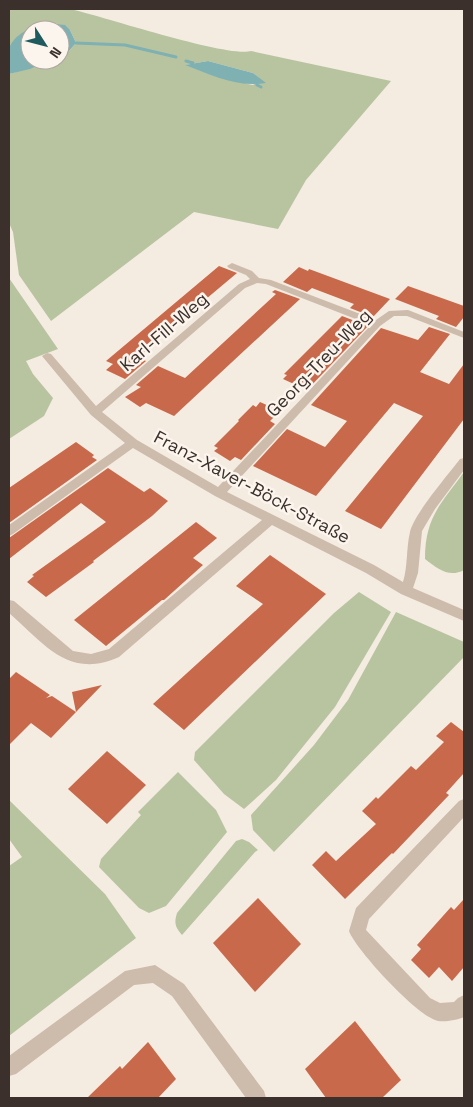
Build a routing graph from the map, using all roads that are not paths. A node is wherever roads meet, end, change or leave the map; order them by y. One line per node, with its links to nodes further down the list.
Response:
1 (232, 266): 2 (street)
2 (256, 280): 3 (street); 6 (street, Karl-Fill-Weg)
3 (377, 324): 4 (street, Georg-Treu-Weg); 9 (street, Georg-Treu-Weg)
4 (464, 335)
5 (48, 356): 6 (street, Franz-Xaver-Böck-Straße)
6 (95, 412): 7 (street, Franz-Xaver-Böck-Straße)
7 (133, 443): 9 (street, Franz-Xaver-Böck-Straße); 11 (street)
8 (464, 462): 12 (street)
9 (219, 494): 10 (street, Franz-Xaver-Böck-Straße)
10 (271, 519): 12 (street, Franz-Xaver-Böck-Straße); 13 (street)
11 (9, 531)
12 (406, 590): 14 (street, Franz-Xaver-Böck-Straße)
13 (9, 606)
14 (464, 616)
15 (464, 806): 16 (street)
16 (464, 1004)
17 (9, 1067): 18 (street)
18 (257, 1098)

